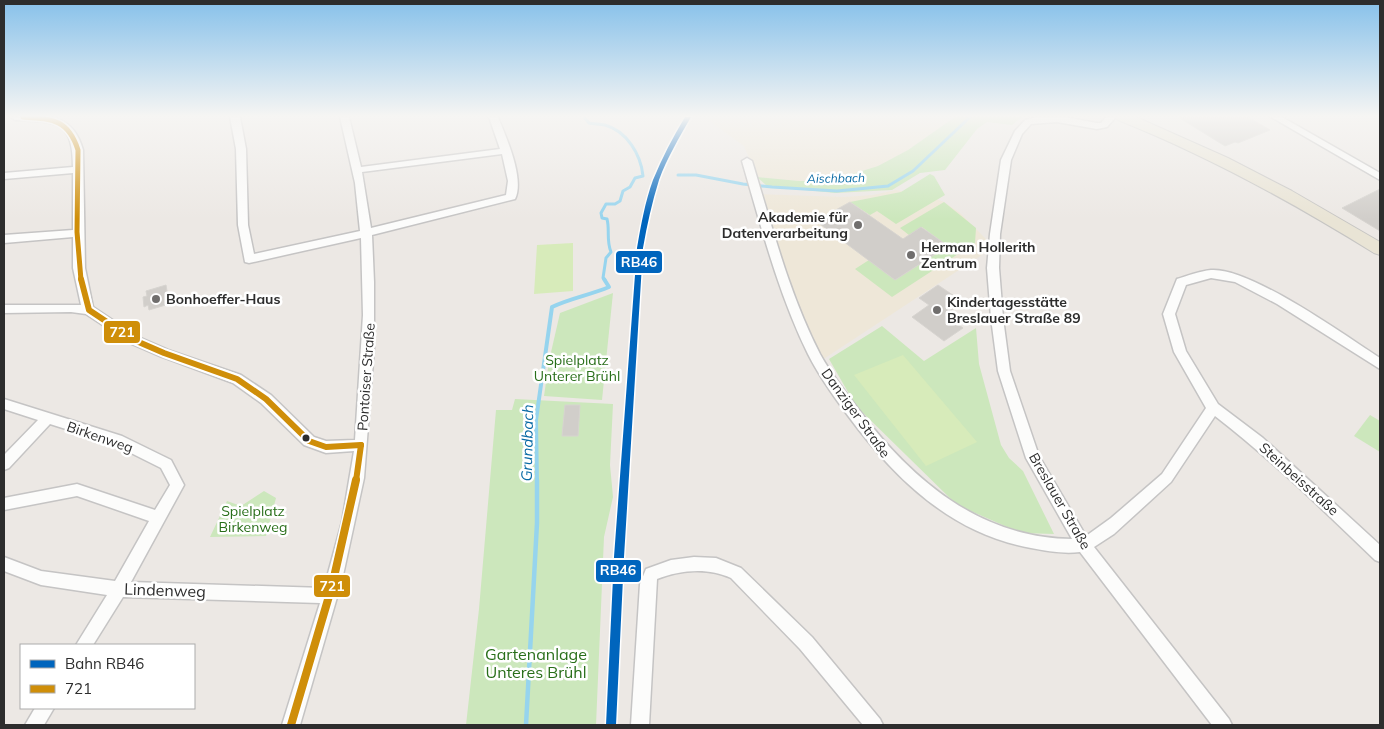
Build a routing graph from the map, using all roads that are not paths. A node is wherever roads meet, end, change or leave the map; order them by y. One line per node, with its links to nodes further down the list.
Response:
1 (77, 151): 9 (street)
2 (241, 151): 14 (street)
3 (353, 151): 10 (street, Pontoiser Straße)
4 (505, 151): 10 (street); 14 (street)
5 (1010, 151): 27 (street, Breslauer Straße)
6 (1204, 151): 16 (main road)
7 (1335, 151): 12 (street)
8 (747, 161): 27 (street, Danziger Straße)
9 (78, 170): 11 (street); 13 (street)
10 (358, 170): 14 (street, Pontoiser Straße)
11 (4, 176)
12 (1380, 177)
13 (78, 233): 15 (street); 18 (street)
14 (368, 234): 23 (street, Pontoiser Straße)
15 (4, 239)
16 (1380, 249)
17 (4, 310): 18 (street)
18 (89, 310): 23 (street)
19 (1380, 364): 21 (street)
20 (4, 404): 22 (street, Birkenweg)
21 (1213, 408): 27 (street); 28 (street, Steinbeisstraße)
22 (47, 419): 24 (street); 26 (street, Birkenweg)
23 (361, 445): 31 (street, Pontoiser Straße)
24 (4, 464)
25 (4, 504): 26 (street)
26 (160, 518): 30 (street, Birkenweg)
27 (1083, 545): 38 (street, Breslauer Straße)
28 (1380, 555)
29 (4, 564): 30 (street, Lindenweg)
30 (119, 589): 31 (street, Lindenweg); 32 (street, Birkenweg)
31 (329, 596): 35 (street, Pontoiser Straße)
32 (85, 644)
33 (44, 709): 34 (street)
34 (34, 725)
35 (291, 725)
36 (640, 725): 37 (street)
37 (874, 725)
38 (1223, 725)

